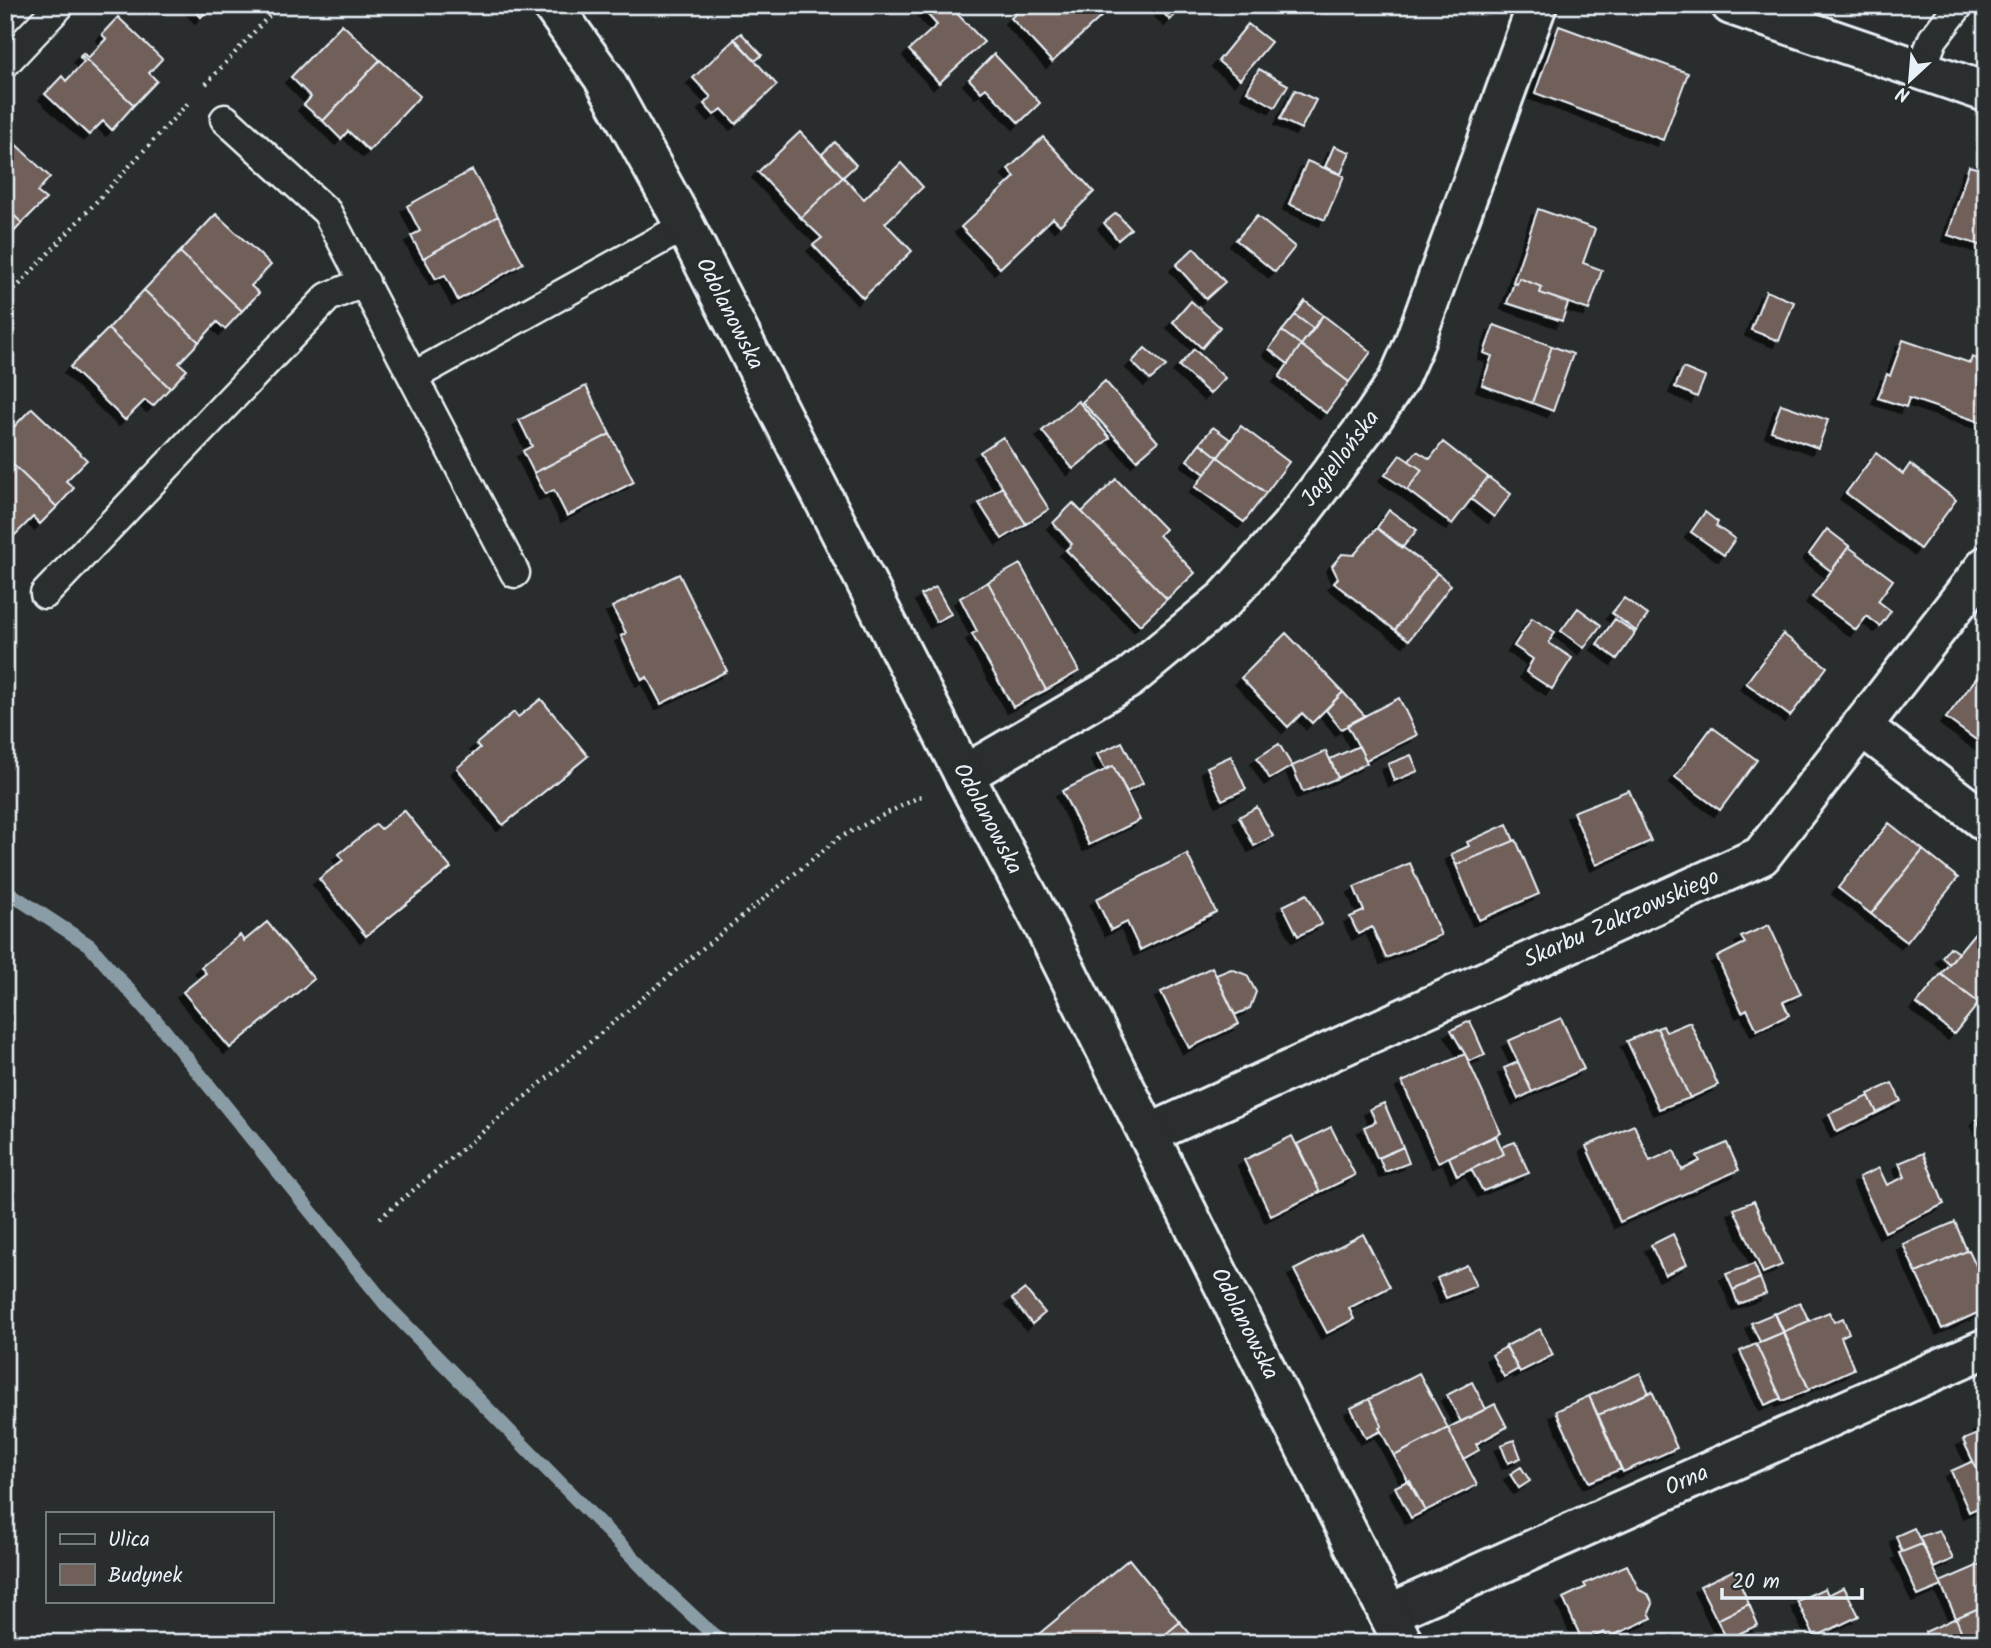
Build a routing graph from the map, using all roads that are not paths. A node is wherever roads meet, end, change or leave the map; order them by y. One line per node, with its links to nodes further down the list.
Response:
1 (60, 5): 6 (lane)
2 (552, 5): 10 (street, Odolanowska)
3 (1537, 5): 17 (street, Jagiellońska)
4 (1731, 5): 7 (street)
5 (1959, 5): 7 (lane)
6 (5, 62)
7 (1921, 69): 8 (street)
8 (1986, 92)
9 (225, 119): 11 (lane)
10 (685, 226): 12 (lane); 17 (street, Odolanowska)
11 (365, 282): 12 (lane); 15 (lane)
12 (414, 376): 14 (lane)
13 (1986, 566): 16 (street, Skarbu Zakrzowskiego)
14 (515, 573)
15 (45, 594)
16 (1861, 726): 18 (street); 19 (street, Skarbu Zakrzowskiego)
17 (964, 775): 19 (street, Odolanowska)
18 (1986, 822)
19 (1149, 1134): 21 (street, Odolanowska)
20 (1986, 1348): 21 (street, Orna)
21 (1396, 1628)

